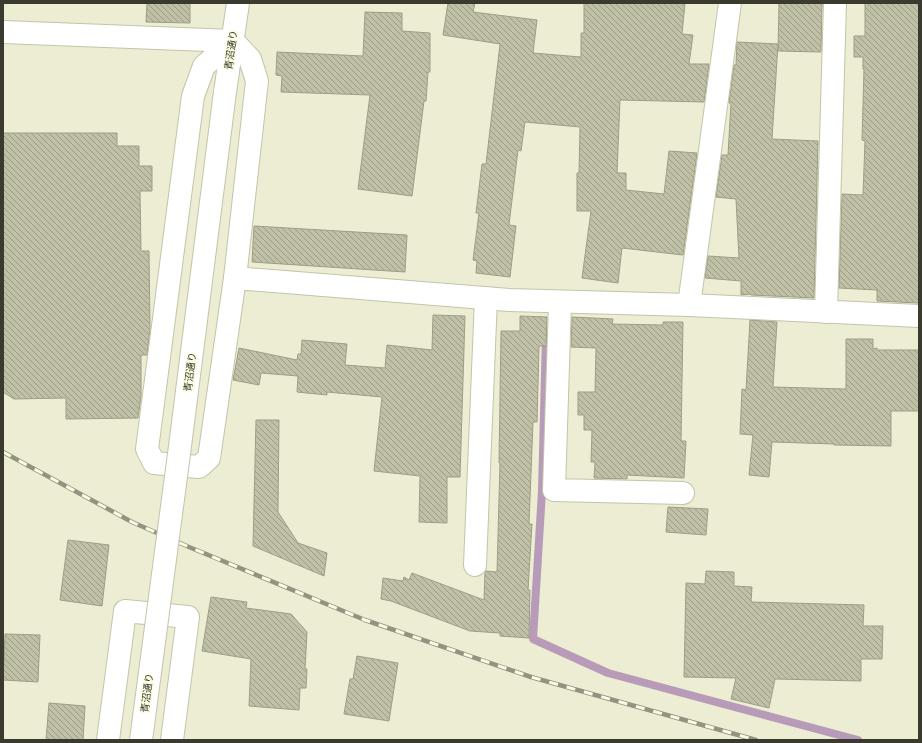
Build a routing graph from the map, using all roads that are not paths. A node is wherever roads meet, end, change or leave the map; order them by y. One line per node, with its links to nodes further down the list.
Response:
1 (238, 3): 5 (street, 青沼通り)
2 (730, 3): 9 (street)
3 (835, 3): 10 (street)
4 (3, 32): 5 (street)
5 (233, 41): 6 (street); 6 (street); 15 (street, 青沼通り, bridge)
6 (235, 278): 7 (street)
7 (486, 298): 8 (street); 13 (street)
8 (560, 302): 9 (street); 12 (street)
9 (689, 305): 10 (street)
10 (826, 312): 11 (street)
11 (919, 316)
12 (683, 493)
13 (475, 565)
14 (108, 740): 16 (street)
15 (141, 740)
16 (172, 740)

